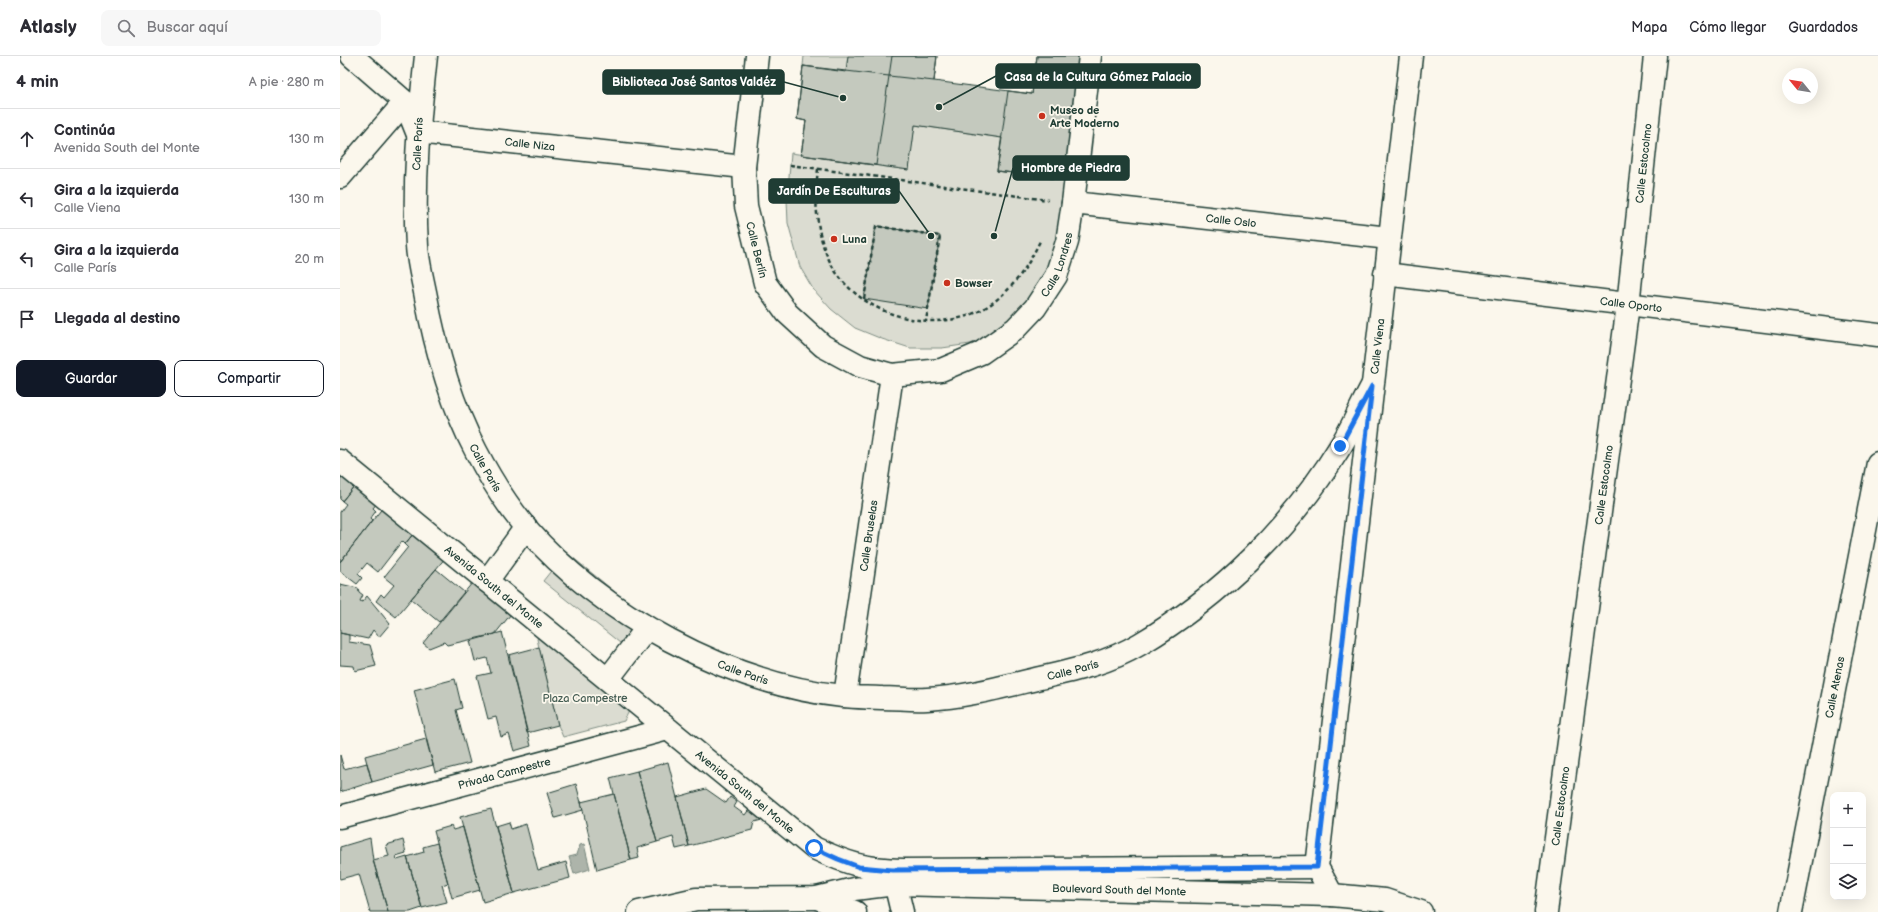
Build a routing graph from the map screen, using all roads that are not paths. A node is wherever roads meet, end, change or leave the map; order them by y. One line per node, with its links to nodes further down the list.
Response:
1 (352, 56): 7 (main road)
2 (426, 56): 8 (main road, Calle París)
3 (757, 56): 9 (main road, Calle Berlín)
4 (1090, 56): 11 (main road, Calle Londres)
5 (1411, 56): 12 (main road, Calle Viena)
6 (1655, 56): 14 (main road, Calle Estocolmo)
7 (406, 102): 8 (main road); 10 (main road)
8 (417, 132): 9 (main road, Calle Niza); 20 (main road, Calle París)
9 (744, 167): 16 (main road, Calle Berlín)
10 (340, 177)
11 (1073, 203): 12 (main road, Calle Oslo); 16 (main road, Calle Londres)
12 (1389, 238): 13 (main road, Calle Viena)
13 (1385, 274): 14 (main road, Calle Oporto); 17 (main road, Calle Viena)
14 (1628, 305): 15 (main road, Calle Oporto); 36 (main road, Calle Estocolmo)
15 (1878, 335)
16 (892, 375): 24 (main road, Calle Bruselas)
17 (1372, 386): 24 (main road, Calle París); 27 (main road, Calle Viena)
18 (340, 461): 21 (main road, Avenida South del Monte)
19 (1878, 463): 37 (main road, Calle Atenas)
20 (526, 527): 21 (main road); 22 (main road, Calle París)
21 (487, 581): 23 (main road, Avenida South del Monte)
22 (647, 628): 23 (main road); 24 (main road, Calle París)
23 (608, 679): 25 (main road, Avenida South del Monte)
24 (845, 696)
25 (668, 729): 26 (main road, Privada Campestre); 28 (main road, Avenida South del Monte)
26 (340, 817)
27 (1317, 867): 28 (main road, Avenida South del Monte); 29 (main road)
28 (894, 877): 29 (main road, Boulevard South del Monte); 30 (main road, Boulevard South del Monte); 34 (main road)
29 (1332, 895): 35 (main road, Boulevard South del Monte)
30 (817, 898): 31 (main road); 33 (main road)
31 (698, 905): 32 (main road)
32 (639, 912)
33 (855, 912)
34 (902, 912)
35 (1421, 912)
36 (1546, 912)
37 (1791, 912)

